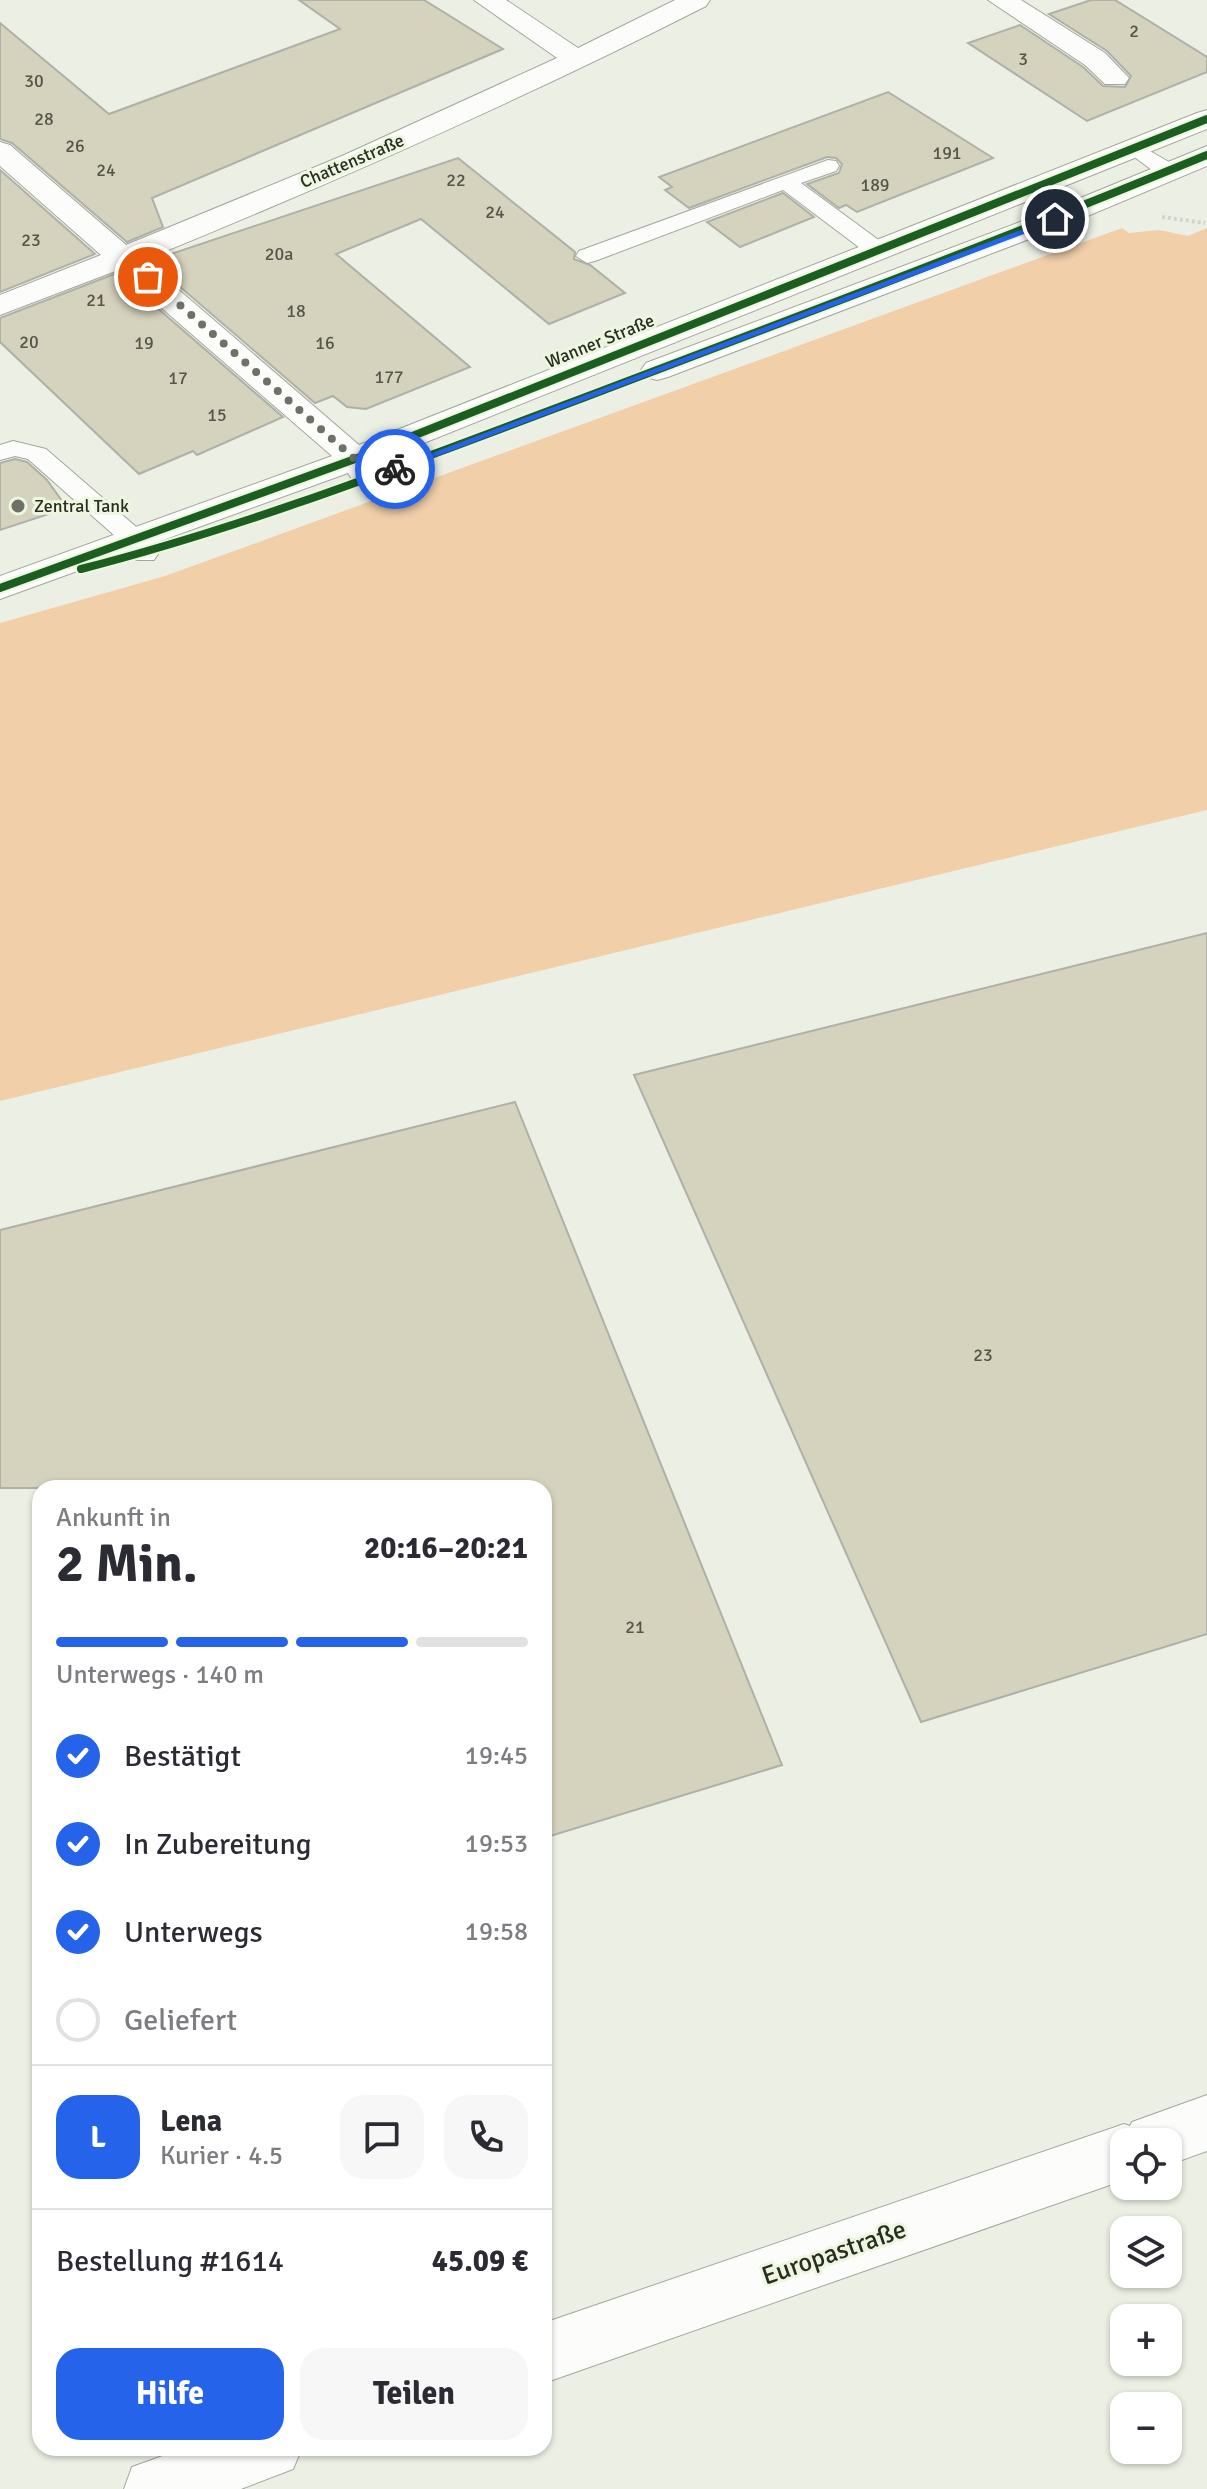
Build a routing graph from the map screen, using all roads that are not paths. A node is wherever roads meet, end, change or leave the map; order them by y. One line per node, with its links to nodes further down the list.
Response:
1 (488, 0): 4 (street)
2 (696, 0): 4 (street, Chattenstraße)
3 (1002, 0): 5 (street)
4 (579, 61): 14 (street, Chattenstraße)
5 (1115, 78)
6 (1207, 119): 7 (street, Wanner Straße)
7 (1136, 149): 11 (lane); 13 (street, Wanner Straße)
8 (0, 151): 14 (street)
9 (1207, 155): 11 (street, Wanner Straße)
10 (828, 166): 12 (lane)
11 (1168, 171): 18 (street, Wanner Straße)
12 (785, 182): 13 (lane); 15 (lane)
13 (876, 249): 18 (street, Wanner Straße)
14 (125, 256): 16 (street, Chattenstraße); 18 (street)
15 (587, 256)
16 (0, 306)
17 (0, 453): 19 (lane)
18 (362, 469): 19 (street, Wanner Straße)
19 (139, 546): 20 (street, Wanner Straße)
20 (2, 588)
21 (1207, 2123): 22 (street)
22 (1182, 2132)
23 (1110, 2157): 24 (street, Europastraße)
24 (552, 2350)
25 (249, 2456): 26 (street)
26 (154, 2489)

